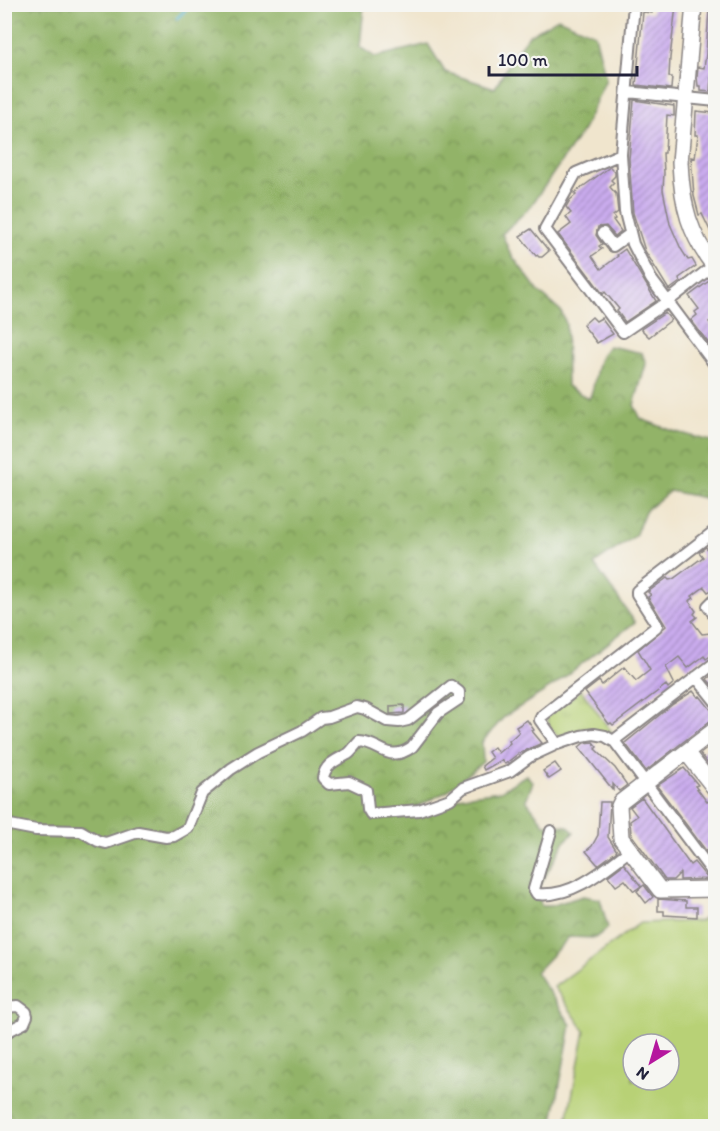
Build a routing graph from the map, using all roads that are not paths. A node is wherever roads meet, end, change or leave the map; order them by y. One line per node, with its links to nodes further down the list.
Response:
1 (634, 4): 3 (street)
2 (693, 4): 4 (street)
3 (628, 92): 4 (street); 6 (street)
4 (686, 98): 5 (street); 9 (street)
5 (716, 101)
6 (621, 154): 8 (street); 10 (street)
7 (603, 233): 8 (street)
8 (630, 234): 10 (street)
9 (714, 267): 10 (street)
10 (668, 302): 11 (street)
11 (716, 366)
12 (715, 530): 20 (street)
13 (716, 598): 14 (street)
14 (716, 616)
15 (716, 662): 16 (street)
16 (696, 677): 17 (street); 19 (street)
17 (716, 702)
18 (716, 729): 21 (street)
19 (615, 742): 20 (street); 22 (street)
20 (557, 744): 24 (street)
21 (686, 752): 22 (street); 23 (street)
22 (644, 782): 26 (street); 27 (street)
23 (716, 790)
24 (4, 826)
25 (551, 831): 26 (street)
26 (630, 850): 28 (street)
27 (716, 877)
28 (716, 889)
29 (4, 1007): 30 (street)
30 (4, 1034)

